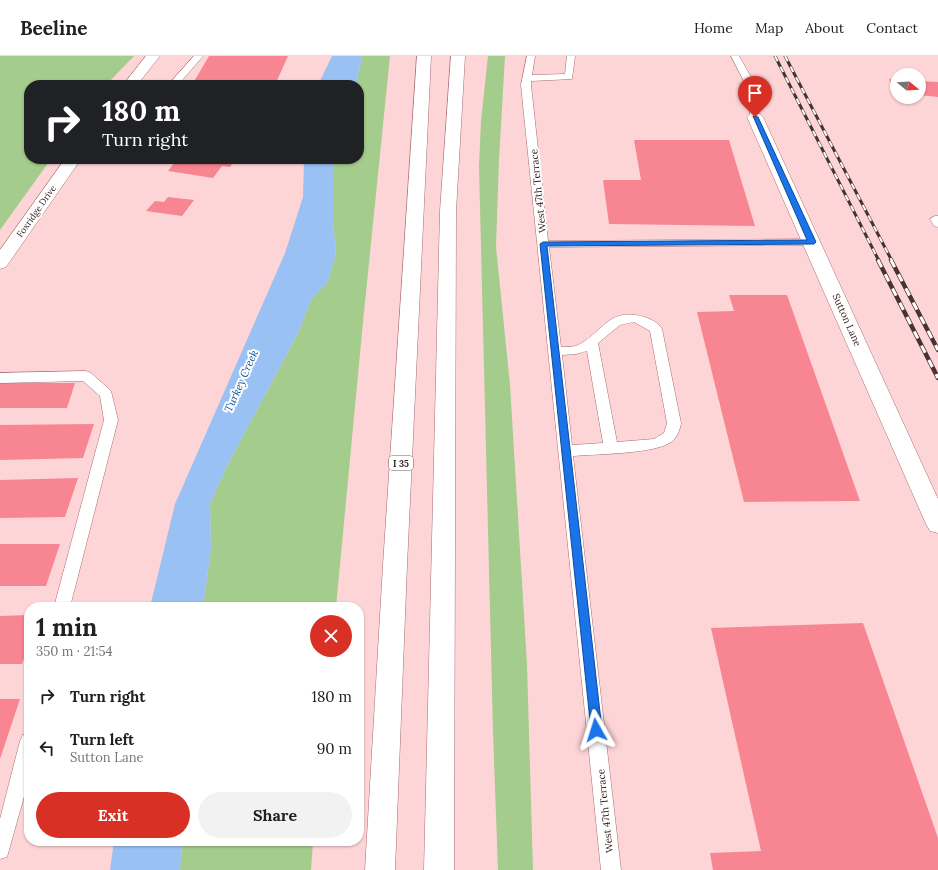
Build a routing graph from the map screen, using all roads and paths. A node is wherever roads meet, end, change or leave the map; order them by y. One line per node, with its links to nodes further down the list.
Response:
1 (153, 56): 8 (main road)
2 (199, 56): 9 (lane)
3 (424, 56): 27 (main road, I 35)
4 (458, 56): 28 (main road)
5 (531, 56): 10 (lane, West 47th Terrace)
6 (571, 56): 10 (lane)
7 (735, 56): 11 (lane)
8 (134, 80)
9 (177, 80)
10 (527, 81): 16 (lane, West 47th Terrace)
11 (755, 117): 15 (main road, Sutton Lane)
12 (69, 164): 17 (main road, Foxridge Drive)
13 (938, 219): 14 (lane)
14 (938, 224)
15 (812, 242): 16 (lane); 23 (main road, Sutton Lane)
16 (543, 244): 19 (lane, West 47th Terrace)
17 (0, 263)
18 (591, 341): 19 (lane); 21 (lane); 21 (lane)
19 (555, 352): 22 (lane, West 47th Terrace)
20 (0, 378): 24 (lane)
21 (611, 448): 22 (lane)
22 (566, 452): 29 (lane, West 47th Terrace)
23 (938, 524)
24 (63, 602)
25 (24, 762): 26 (lane)
26 (0, 850)
27 (380, 870)
28 (439, 870)
29 (611, 870)

